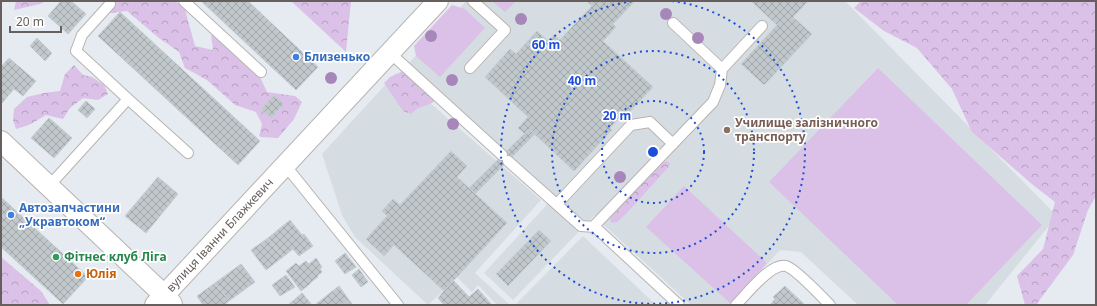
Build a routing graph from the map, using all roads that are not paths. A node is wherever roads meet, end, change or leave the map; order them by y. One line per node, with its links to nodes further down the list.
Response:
1 (184, 1): 10 (lane)
2 (438, 1): 7 (street, вулиця Іванни Блажкевич)
3 (474, 1): 8 (lane)
4 (110, 4): 11 (lane)
5 (673, 23): 9 (lane)
6 (762, 26): 9 (lane)
7 (390, 53): 15 (street, вулиця Іванни Блажкевич); 17 (lane)
8 (470, 68)
9 (722, 69): 13 (lane)
10 (261, 72)
11 (128, 99): 14 (lane); 16 (lane)
12 (1, 141): 16 (street)
13 (673, 144): 17 (lane); 18 (lane)
14 (188, 153)
15 (285, 165): 19 (street, вулиця Іванни Блажкевич); 20 (lane)
16 (49, 186): 19 (street)
17 (557, 204): 18 (lane)
18 (593, 227): 21 (lane)
19 (164, 302)
20 (398, 305)
21 (679, 305)
22 (736, 305): 23 (lane)
23 (830, 305)

